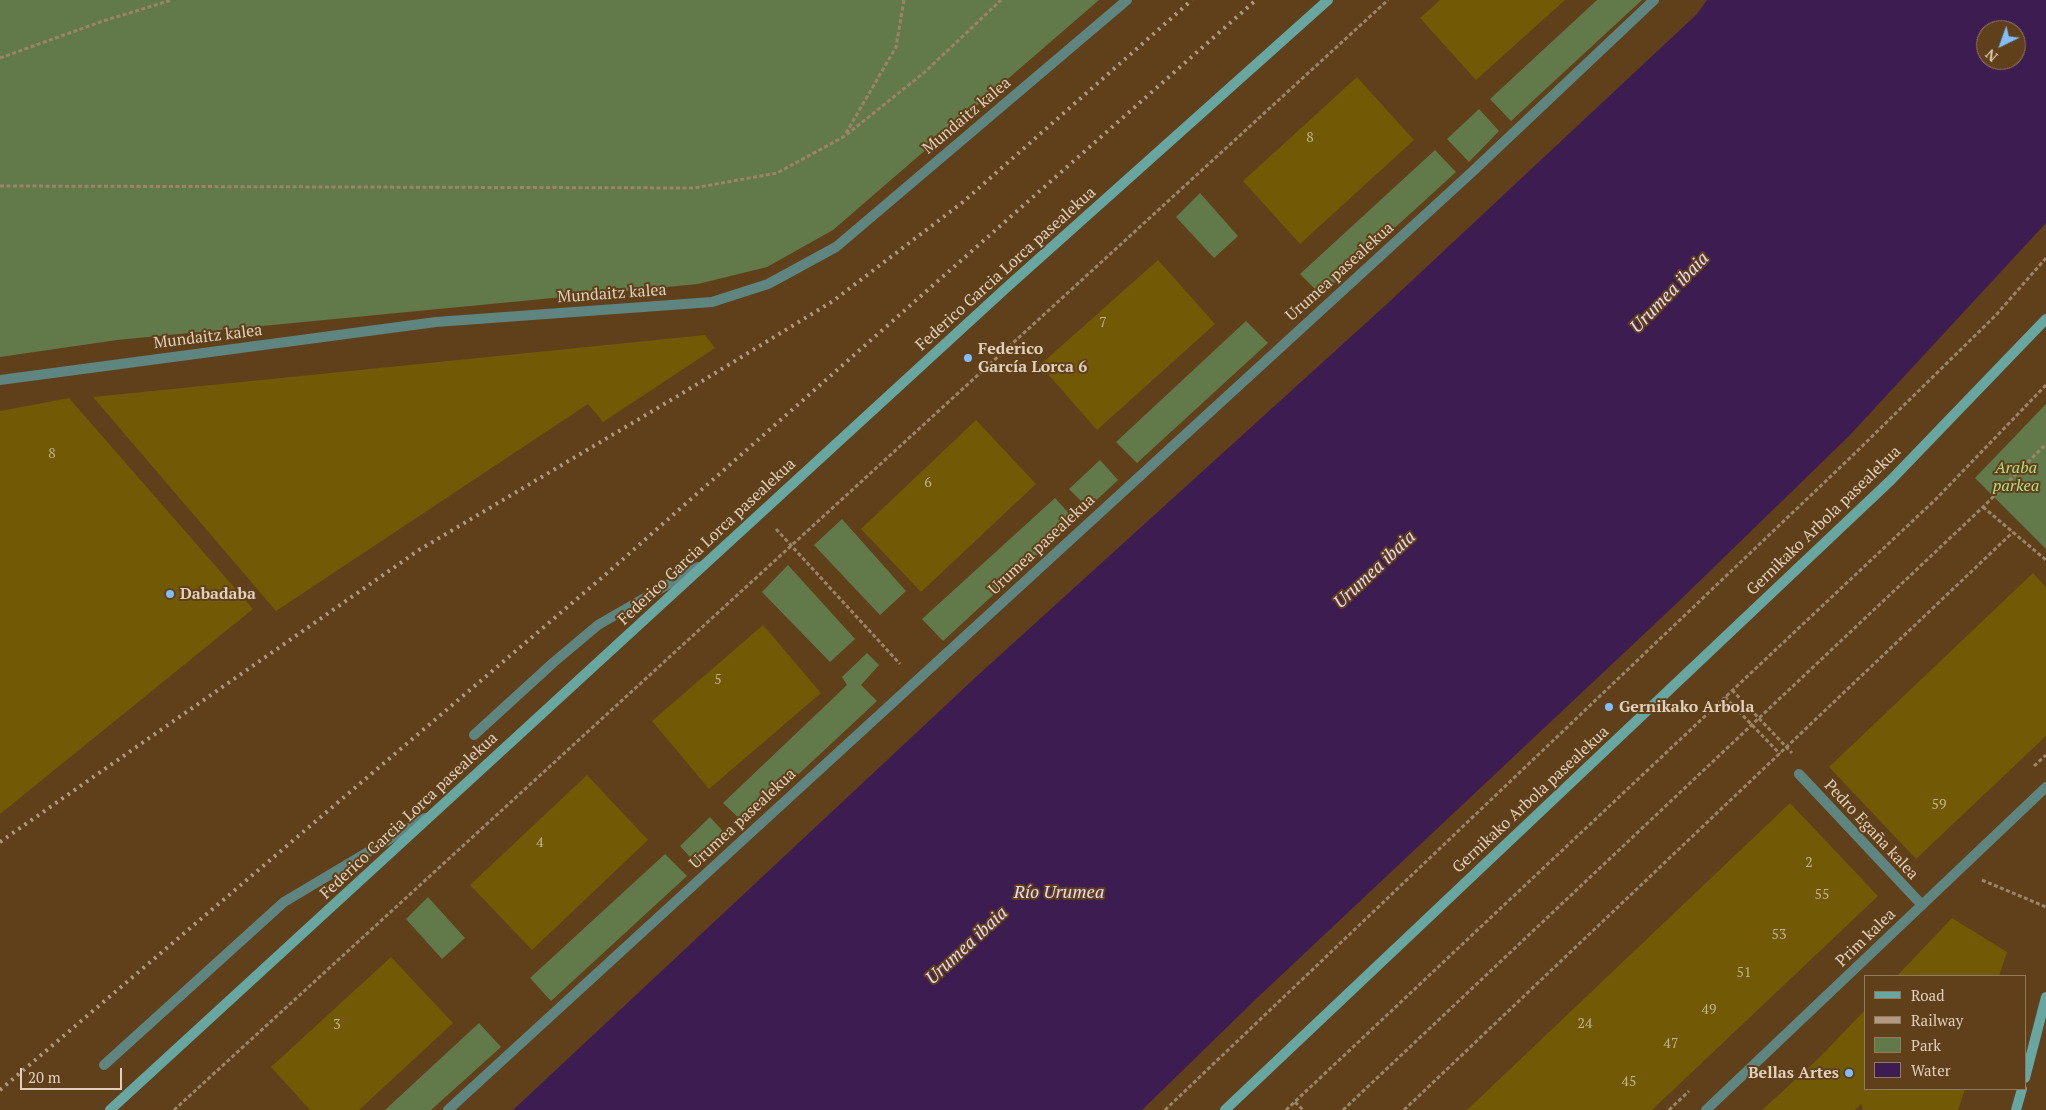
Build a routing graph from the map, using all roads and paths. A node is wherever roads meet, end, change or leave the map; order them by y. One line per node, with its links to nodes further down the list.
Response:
1 (172, 0): 8 (path)
2 (904, 0): 9 (path)
3 (1001, 0): 9 (path)
4 (1127, 0): 13 (street, Mundaitz kalea)
5 (1328, 0): 17 (main road, Federico Garcia Lorca pasealekua)
6 (1388, 0): 19 (path)
7 (1654, 0): 22 (street, Urumea pasealekua)
8 (0, 58)
9 (845, 136): 10 (path)
10 (0, 186)
11 (2046, 258): 45 (path)
12 (2046, 319): 46 (main road, Gernikako Arbola pasealekua)
13 (0, 380)
14 (2046, 386): 23 (path)
15 (2046, 444): 16 (path)
16 (1983, 506): 18 (path); 25 (path)
17 (761, 513): 19 (path); 21 (main road, Federico Garcia Lorca pasealekua)
18 (2013, 532): 20 (path); 28 (path)
19 (790, 545): 22 (path); 43 (path)
20 (2046, 560)
21 (708, 562): 27 (street); 33 (main road, Federico Garcia Lorca pasealekua)
22 (916, 681): 44 (street, Urumea pasealekua)
23 (1732, 690): 24 (path); 25 (path)
24 (1725, 696): 26 (path); 41 (path)
25 (1759, 718): 26 (path); 28 (path)
26 (1752, 724): 29 (path); 49 (path)
27 (474, 735)
28 (1786, 748): 29 (path); 30 (path)
29 (1780, 754): 31 (path); 50 (path)
30 (1793, 754)
31 (1799, 774): 35 (street, Pedro Egaña kalea)
32 (2046, 787): 34 (street, Prim kalea)
33 (436, 812): 38 (street); 42 (main road, Federico Garcia Lorca pasealekua)
34 (1966, 863): 35 (street, Prim kalea); 36 (path)
35 (1922, 906): 51 (street, Prim kalea)
36 (2046, 907)
37 (2046, 997): 39 (main road)
38 (104, 1065)
39 (2026, 1074)
40 (2022, 1090): 52 (main road)
41 (1295, 1102): 47 (path); 48 (path)
42 (110, 1110)
43 (174, 1110)
44 (448, 1110)
45 (1165, 1110)
46 (1225, 1110)
47 (1286, 1110)
48 (1303, 1110)
49 (1344, 1110)
50 (1404, 1110)
51 (1706, 1110)
52 (2016, 1110)

